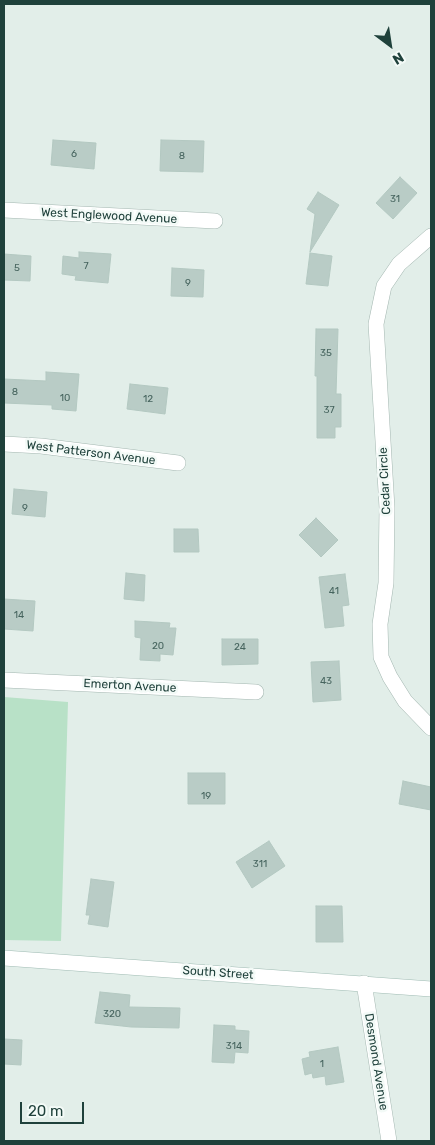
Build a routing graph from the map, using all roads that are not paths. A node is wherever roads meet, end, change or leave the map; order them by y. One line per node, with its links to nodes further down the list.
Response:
1 (4, 210): 2 (street, West Englewood Avenue)
2 (215, 221)
3 (431, 236): 8 (street, Cedar Circle)
4 (4, 444): 5 (street, West Patterson Avenue)
5 (178, 463)
6 (4, 680): 7 (street, Emerton Avenue)
7 (256, 692)
8 (431, 728)
9 (4, 958): 10 (street, South Street)
10 (364, 983): 11 (street, South Street); 12 (street, Desmond Avenue)
11 (431, 989)
12 (390, 1141)

